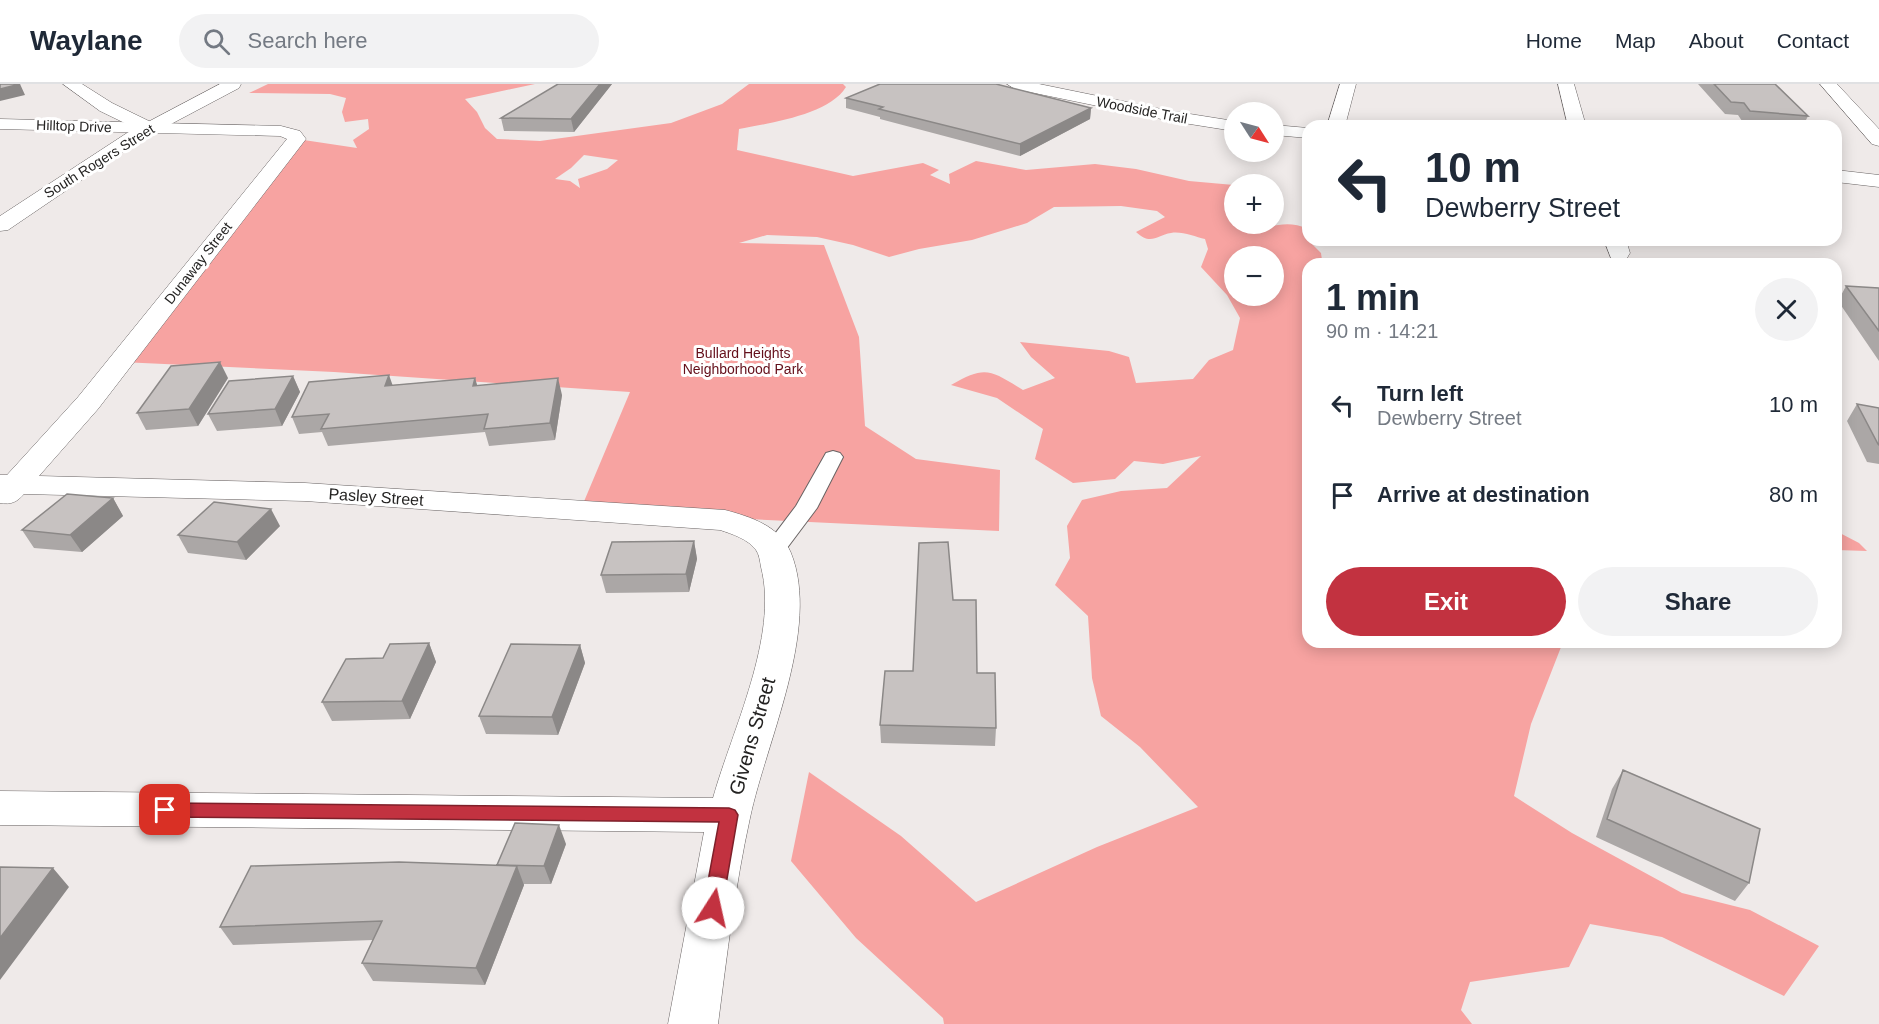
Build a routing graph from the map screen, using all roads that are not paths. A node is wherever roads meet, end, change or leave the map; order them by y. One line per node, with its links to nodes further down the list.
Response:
1 (71, 84): 12 (street)
2 (233, 84): 12 (street, South Rogers Street)
3 (1015, 84): 7 (street, Woodside Trail)
4 (1348, 84): 8 (street)
5 (1566, 84): 9 (street)
6 (1828, 84): 15 (street)
7 (1045, 87): 11 (street, Woodside Trail)
8 (1338, 120)
9 (1575, 120)
10 (0, 124): 12 (street, Hilltop Drive)
11 (1224, 124)
12 (149, 129): 18 (street, South Rogers Street); 20 (street, Dunaway Street)
13 (1284, 131): 14 (street)
14 (1302, 132)
15 (1879, 140)
16 (1842, 177): 17 (street)
17 (1879, 181)
18 (0, 225)
19 (833, 457): 21 (lane)
20 (5, 490): 21 (street, Pasley Street)
21 (762, 541): 23 (street, Givens Street)
22 (0, 808): 23 (street)
23 (729, 815): 24 (street, Givens Street)
24 (693, 1024)

